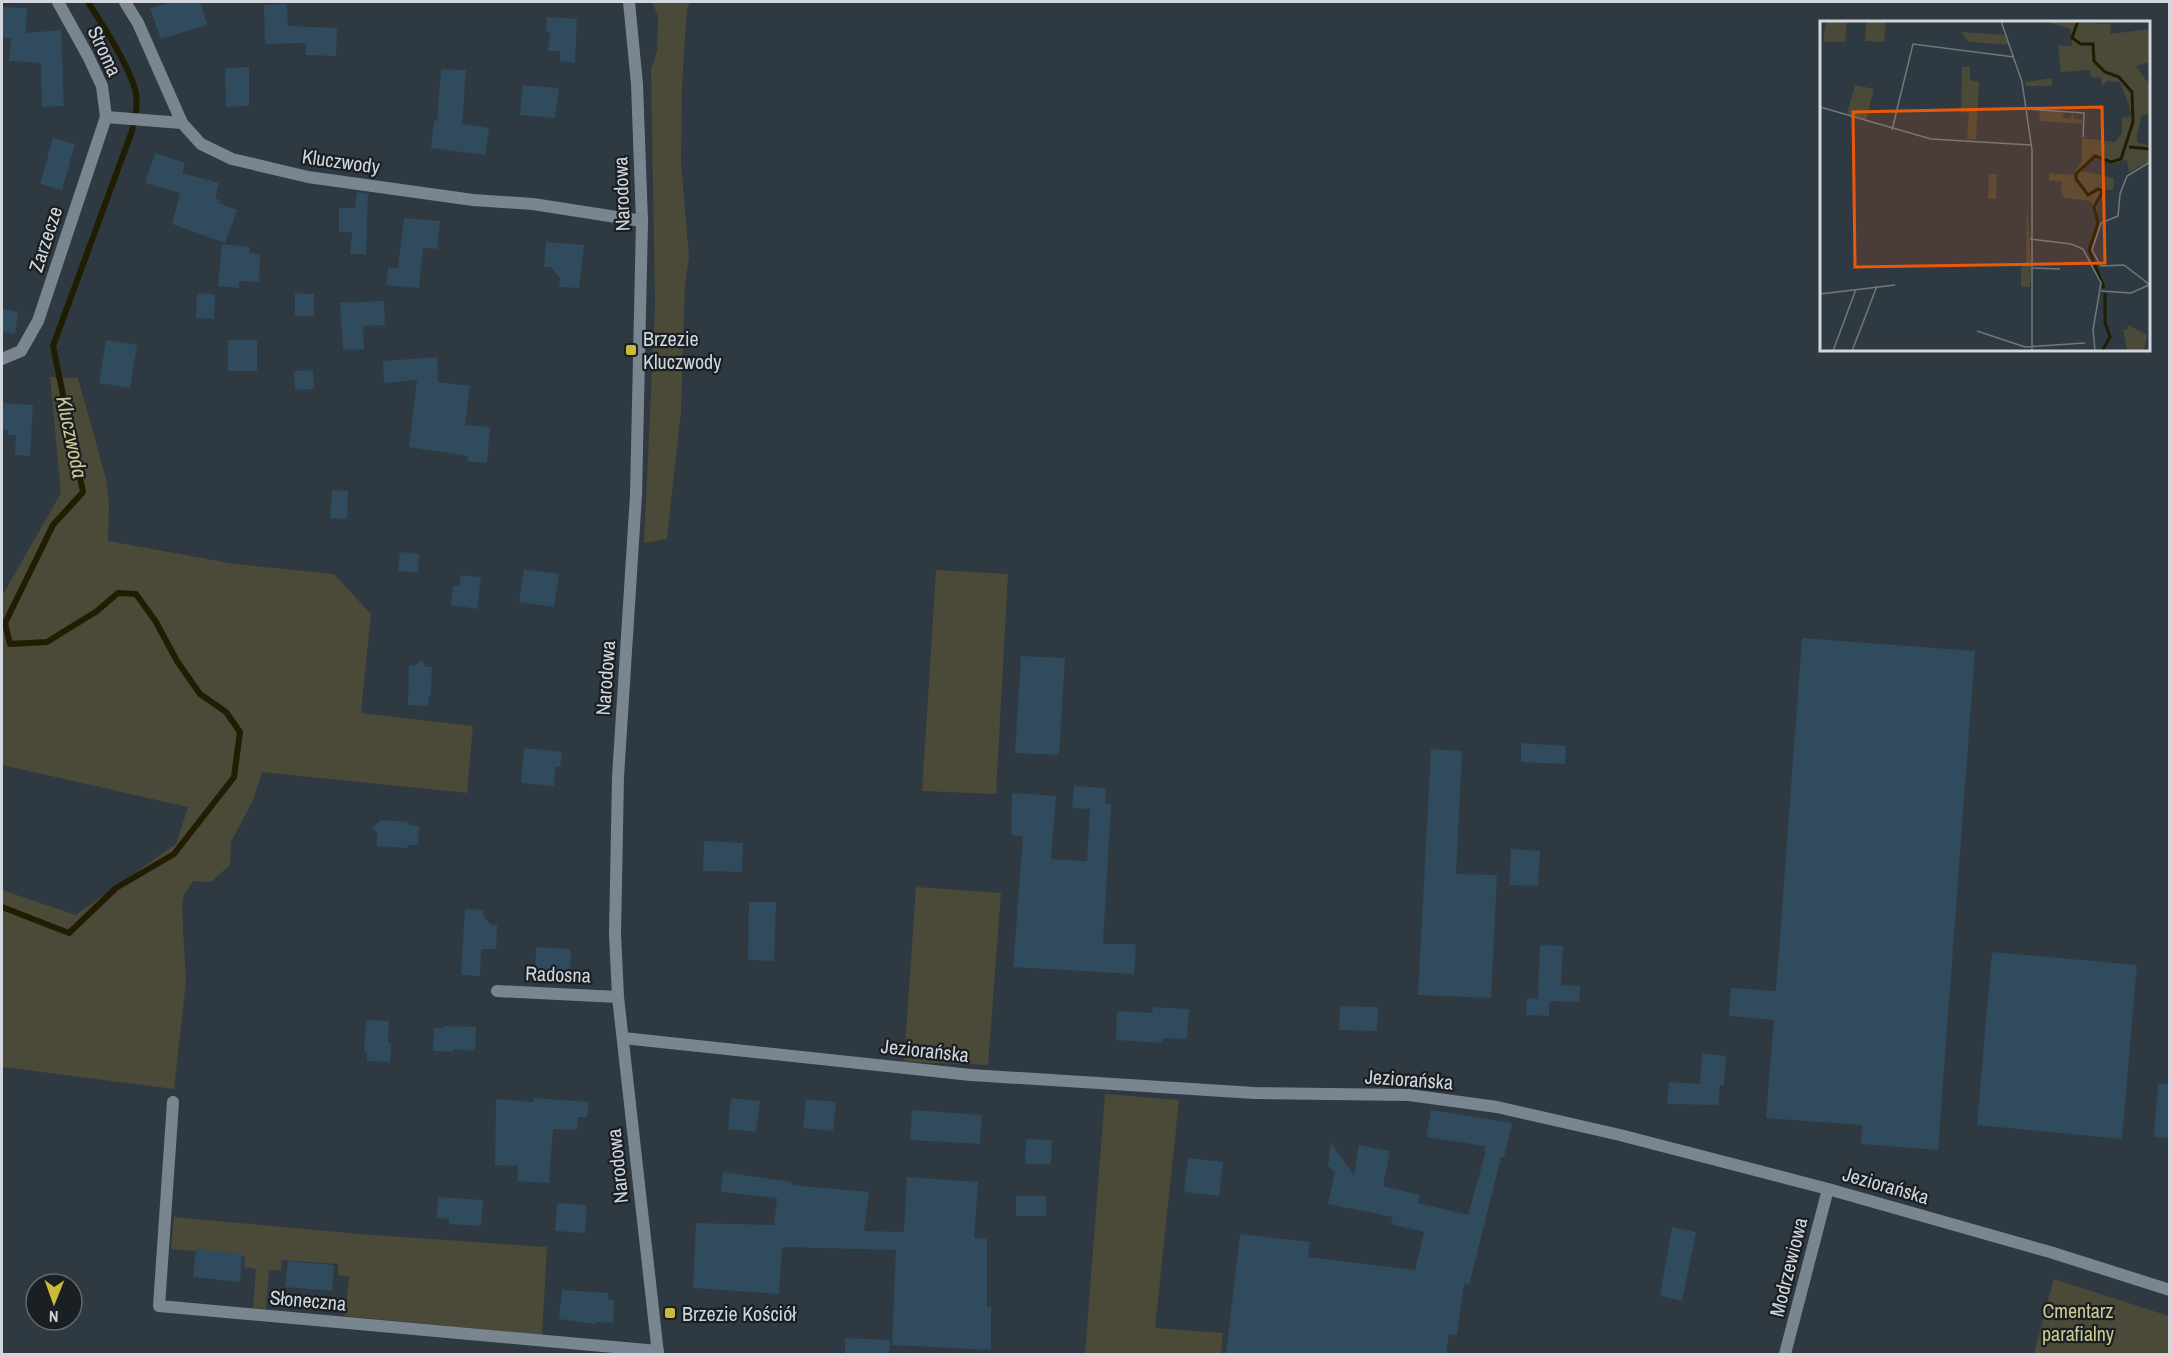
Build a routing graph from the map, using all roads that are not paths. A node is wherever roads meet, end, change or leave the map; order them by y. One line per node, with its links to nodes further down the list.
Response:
1 (58, 2): 4 (street, Stroma)
2 (125, 2): 5 (street, Kluczwody)
3 (629, 2): 6 (street, Narodowa)
4 (112, 118): 5 (street); 7 (street, Zarzecze)
5 (182, 123): 6 (street, Kluczwody)
6 (642, 221): 9 (street, Narodowa)
7 (2, 359)
8 (497, 991): 9 (street, Radosna)
9 (618, 997): 10 (street, Narodowa)
10 (622, 1038): 12 (street, Jeziorańska); 14 (street, Narodowa)
11 (173, 1102): 14 (street, Słoneczna)
12 (1828, 1189): 13 (street, Jeziorańska); 15 (street, Modrzewiowa)
13 (2169, 1290)
14 (658, 1353)
15 (1785, 1354)

